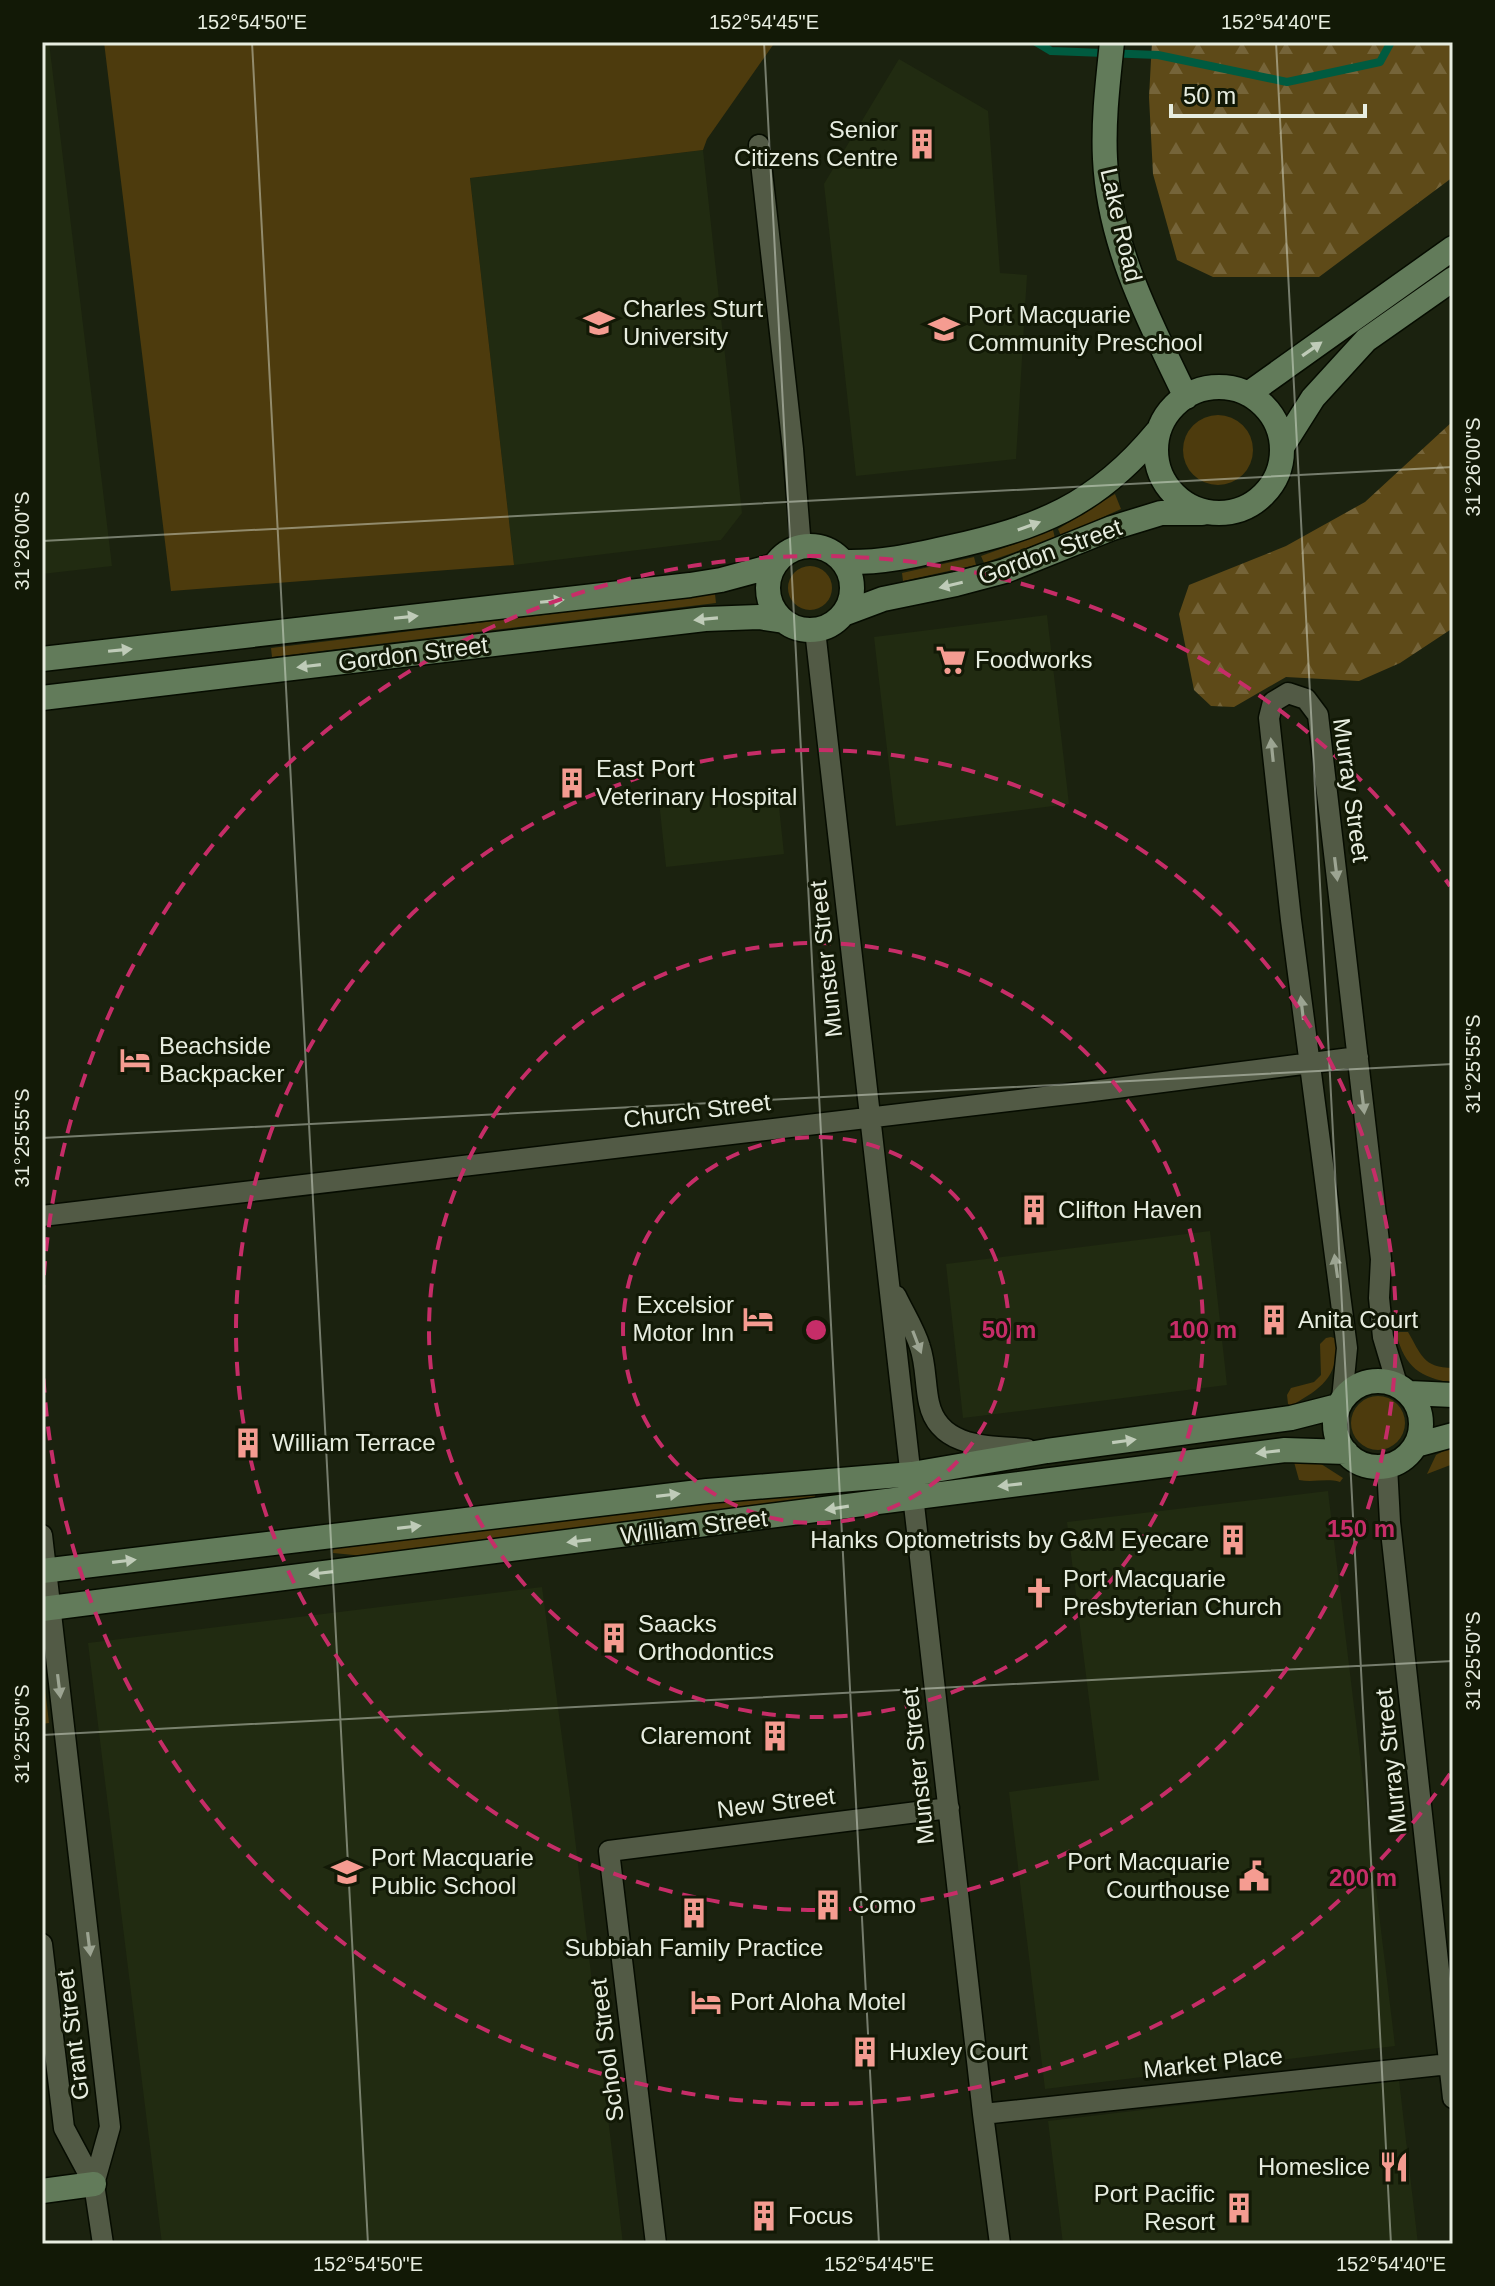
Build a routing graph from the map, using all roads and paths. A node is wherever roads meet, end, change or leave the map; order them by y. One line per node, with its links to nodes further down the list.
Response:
1 (1112, 42): 6 (main road, Lake Road)
2 (759, 145): 10 (street)
3 (1453, 248): 5 (main road, one-way to 3)
4 (1453, 279): 8 (main road)
5 (1248, 394): 6 (main road); 8 (main road)
6 (1186, 397): 7 (main road)
7 (1157, 432): 9 (main road); 11 (main road, Gordon Street, one-way to 7)
8 (1282, 447): 9 (main road)
9 (1212, 513): 13 (main road, Gordon Street, one-way to 13)
10 (801, 547): 11 (main road); 12 (main road)
11 (844, 562): 13 (main road)
12 (773, 566): 14 (main road); 16 (main road, Gordon Street, one-way to 12)
13 (843, 614): 15 (main road)
14 (784, 621): 15 (main road); 17 (main road, Gordon Street, one-way to 17)
15 (815, 630): 20 (street, Munster Street)
16 (42, 659)
17 (42, 698)
18 (1358, 1057): 19 (street, Church Street); 19 (street, Murray Street, one-way to 18); 23 (street, Murray Street, one-way to 23)
19 (1309, 1063): 20 (street, Church Street); 25 (street, Murray Street, one-way to 19)
20 (870, 1117): 21 (street, Church Street); 22 (street, Munster Street)
21 (42, 1216)
22 (889, 1282): 28 (street, Munster Street, one-way to 28); 31 (street, Munster Street)
23 (1403, 1389): 24 (main road, William Street); 25 (main road, William Street); 27 (main road)
24 (1453, 1395)
25 (1340, 1402): 28 (main road, William Street, one-way to 25); 29 (main road)
26 (1453, 1435): 27 (main road)
27 (1416, 1445): 30 (main road)
28 (1047, 1451): 31 (main road, William Street)
29 (1346, 1452): 30 (main road, William Street); 31 (main road, William Street, one-way to 31)
30 (1387, 1466): 38 (street, Murray Street)
31 (913, 1485): 33 (main road, William Street, one-way to 31); 34 (main road, William Street, one-way to 34); 35 (street, Munster Street)
32 (42, 1535): 33 (street, Grant Street)
33 (44, 1571): 34 (street, Grant Street)
34 (46, 1609): 41 (street, Grant Street, one-way to 41)
35 (949, 1808): 36 (street, New Street); 40 (street, Munster Street)
36 (609, 1851): 44 (street, School Street)
37 (42, 1944): 41 (street, Grant Street)
38 (1449, 2064): 39 (street, Murray Street); 40 (street, Market Place)
39 (1453, 2098)
40 (983, 2114): 45 (street, Munster Street)
41 (94, 2184): 42 (main road); 43 (street)
42 (42, 2191)
43 (103, 2244)
44 (656, 2244)
45 (1000, 2244)

